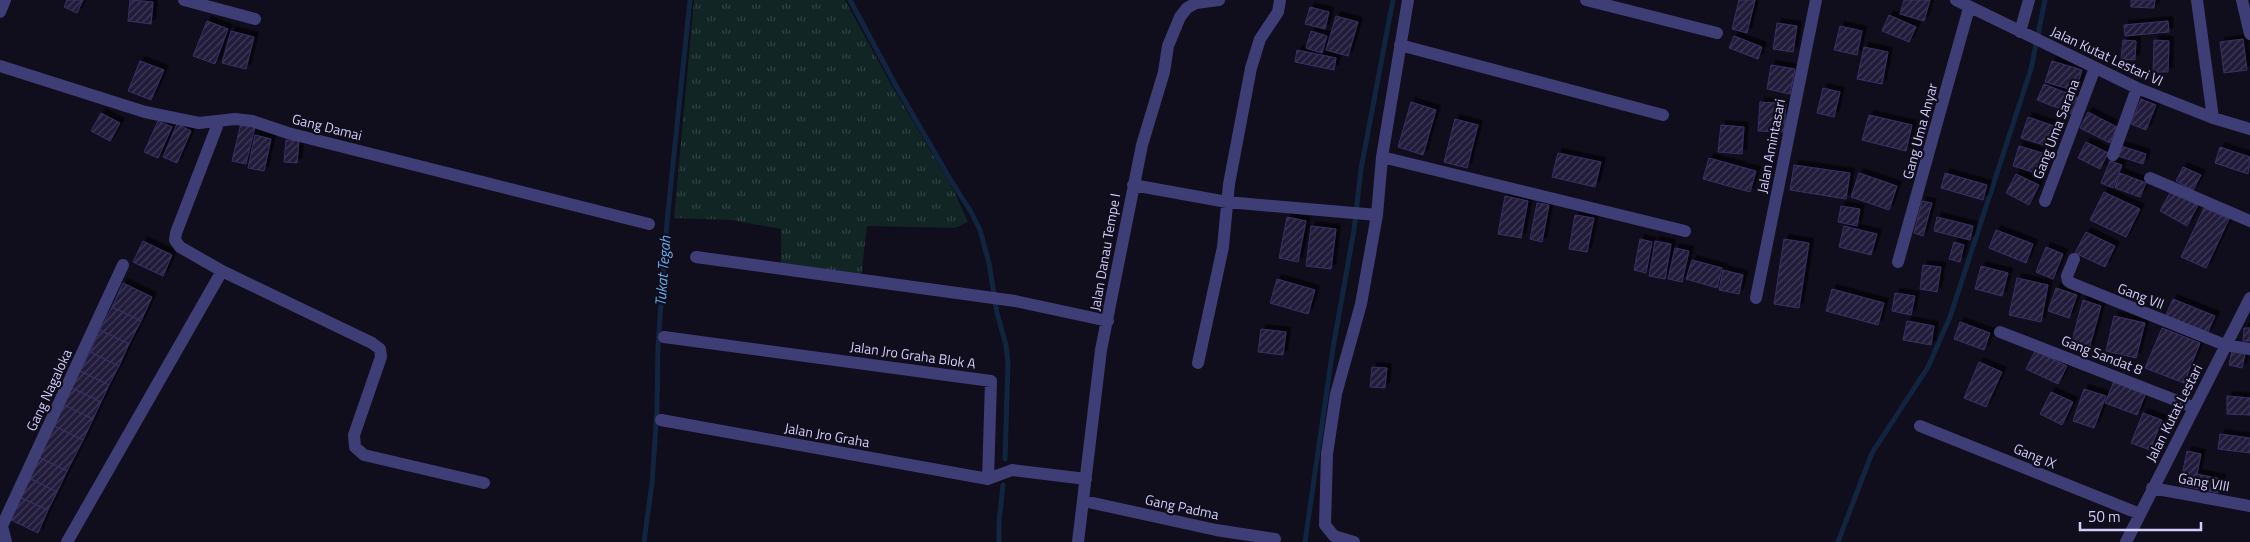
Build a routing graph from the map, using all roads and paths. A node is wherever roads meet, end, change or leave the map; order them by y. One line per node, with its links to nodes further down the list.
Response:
1 (5, 0): 13 (street)
2 (184, 0): 14 (street)
3 (1219, 0): 29 (street, Jalan Danau Tempe I)
4 (1280, 0): 31 (street)
5 (1408, 0): 18 (street)
6 (1586, 0): 15 (street)
7 (1816, 0): 41 (street, Jalan Amintasari)
8 (1956, 0): 12 (street, Jalan Kutat Lestari VI)
9 (2029, 0): 16 (street)
10 (2197, 0): 23 (street)
11 (2242, 0): 17 (street)
12 (1969, 8): 16 (street, Jalan Kutat Lestari VI); 38 (street, Gang Uma Anyar)
13 (0, 12)
14 (255, 19)
15 (1717, 33)
16 (2024, 34): 20 (street, Jalan Kutat Lestari VI)
17 (2250, 34)
18 (1400, 45): 22 (street); 27 (street)
19 (0, 66): 24 (street, Gang Damai)
20 (2095, 68): 21 (street, Jalan Kutat Lestari VI); 30 (street, Gang Uma Sarana)
21 (2137, 88): 23 (street, Jalan Kutat Lestari VI); 26 (street)
22 (1663, 115)
23 (2213, 118): 25 (street, Jalan Kutat Lestari VI)
24 (219, 121): 34 (street, Gang Damai); 40 (street)
25 (2250, 129)
26 (2112, 155)
27 (1382, 157): 32 (street); 35 (street)
28 (2150, 178): 33 (street)
29 (1133, 185): 31 (street); 43 (street, Jalan Danau Tempe I)
30 (2045, 201)
31 (1227, 202): 32 (street); 48 (street)
32 (1372, 215): 64 (street)
33 (2250, 221)
34 (649, 224)
35 (1686, 231)
36 (696, 257): 43 (street)
37 (2074, 259): 46 (street, Gang VII)
38 (1898, 262)
39 (123, 265): 59 (street, Gang Nagaloka)
40 (222, 271): 54 (street); 62 (street)
41 (1756, 298)
42 (2250, 298): 46 (street, Jalan Kutat Lestari)
43 (1108, 320): 53 (street, Jalan Danau Tempe I)
44 (2000, 332): 49 (street, Gang Sandat 8)
45 (664, 337): 52 (street, Jalan Jro Graha Blok A)
46 (2225, 345): 47 (street); 49 (street, Jalan Kutat Lestari)
47 (2250, 349)
48 (1198, 364)
49 (2193, 407): 55 (street, Jalan Kutat Lestari)
50 (661, 420): 52 (street, Jalan Jro Graha)
51 (1920, 426): 58 (street, Gang IX)
52 (988, 479): 53 (street)
53 (1086, 479): 56 (street, Jalan Danau Tempe I)
54 (484, 483)
55 (2152, 488): 57 (street, Gang VIII); 58 (street, Jalan Kutat Lestari)
56 (1084, 501): 60 (street, Gang Padma); 63 (street, Jalan Danau Tempe I)
57 (2250, 506)
58 (2140, 514): 65 (street, Jalan Kutat Lestari)
59 (1, 526): 61 (street)
60 (1275, 539)
61 (6, 542)
62 (67, 542)
63 (1078, 542)
64 (1354, 542)
65 (2126, 542)

